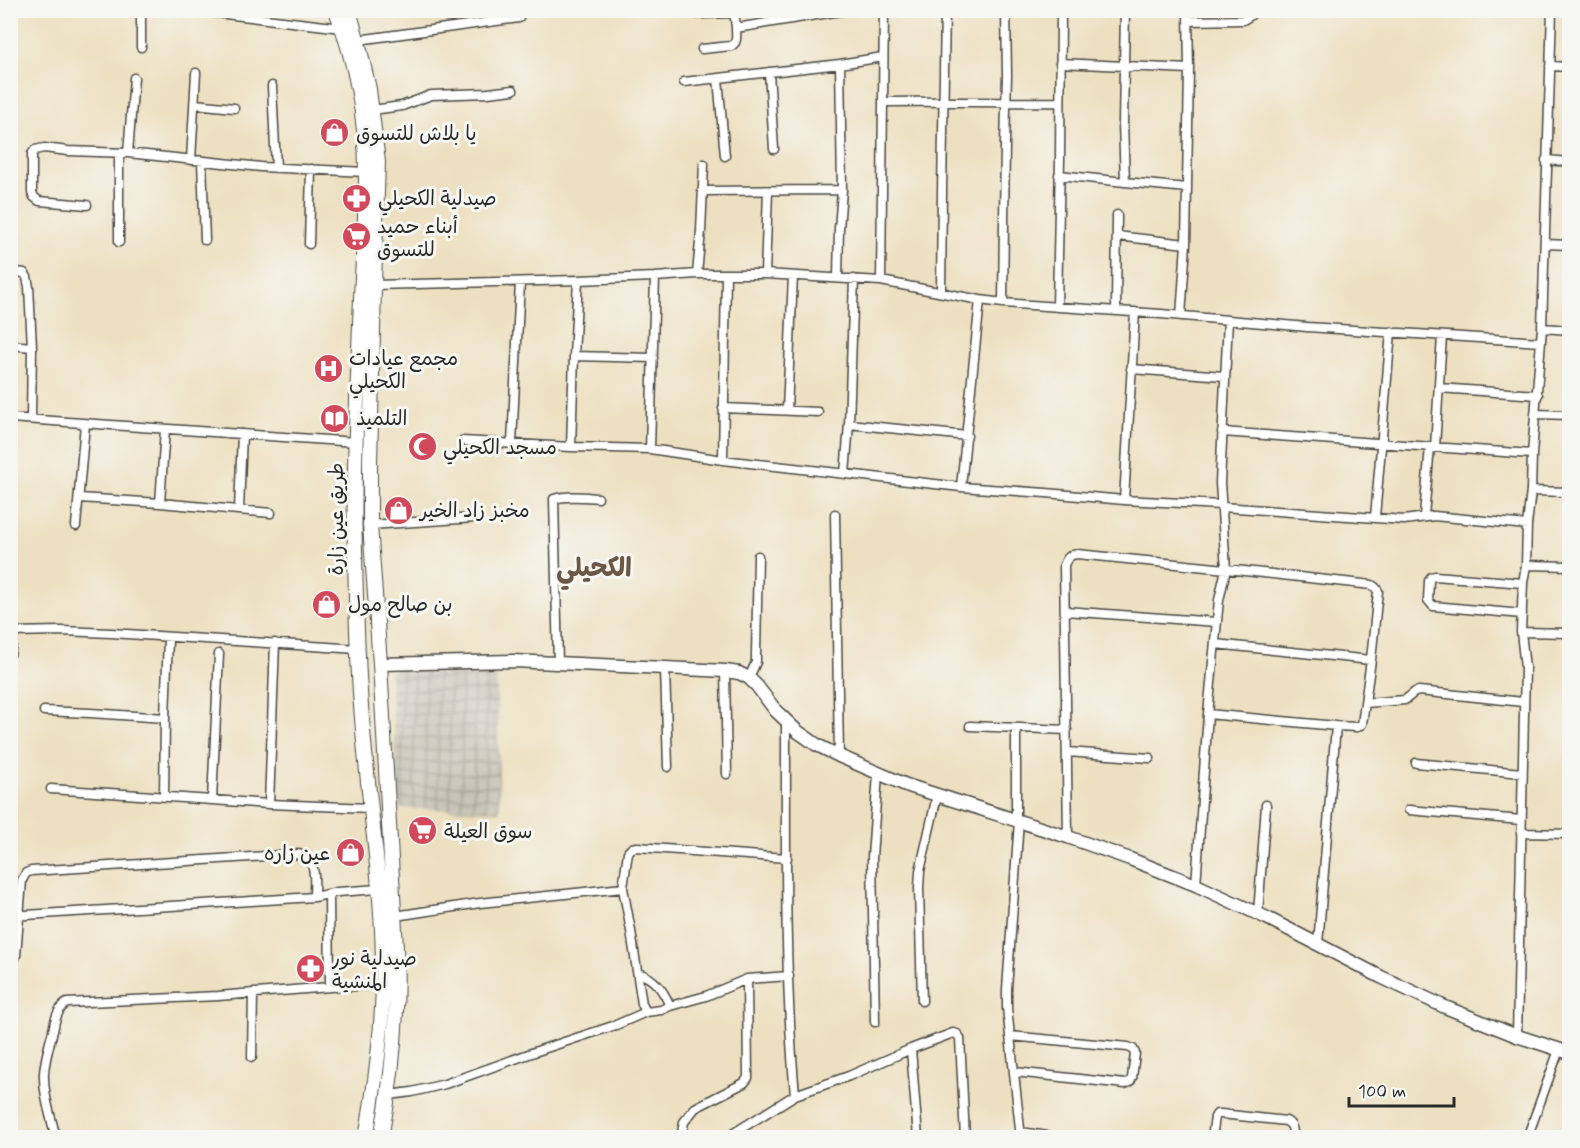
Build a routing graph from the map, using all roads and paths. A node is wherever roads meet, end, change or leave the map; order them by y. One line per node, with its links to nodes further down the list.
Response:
1 (141, 10): 21 (street)
2 (191, 10): 18 (street)
3 (336, 10): 18 (main road, طريق عين زارة)
4 (349, 10): 20 (main road, طريق عين زارة)
5 (847, 10): 19 (street)
6 (884, 10): 23 (street)
7 (945, 10): 37 (street)
8 (1006, 10): 40 (street)
9 (1061, 10): 25 (street)
10 (1125, 10): 27 (street)
11 (1188, 10): 17 (street)
12 (1252, 10): 17 (street)
13 (1552, 10): 26 (street)
14 (734, 12): 15 (street); 19 (street)
15 (698, 14)
16 (519, 18): 20 (street)
17 (1188, 21): 29 (street)
18 (342, 28): 54 (main road, طريق عين زارة)
19 (736, 28): 22 (street)
20 (358, 40): 43 (main road, طريق عين زارة)
21 (141, 46)
22 (702, 49)
23 (884, 57): 24 (street); 38 (street)
24 (840, 63): 30 (street); 58 (street)
25 (1060, 63): 27 (street); 39 (street)
26 (1550, 66): 28 (street); 48 (street)
27 (1124, 67): 29 (street); 56 (street)
28 (1569, 67)
29 (1189, 69): 57 (street)
30 (769, 72): 33 (street); 44 (street)
31 (196, 73): 41 (street)
32 (134, 78): 45 (street)
33 (718, 78): 34 (street); 46 (street)
34 (684, 82)
35 (272, 86): 52 (street)
36 (513, 90): 43 (street)
37 (943, 101): 38 (street); 40 (street); 82 (street)
38 (883, 102): 79 (street)
39 (1060, 102): 40 (street); 55 (street)
40 (1006, 103): 84 (street)
41 (195, 104): 42 (street); 47 (street)
42 (234, 108)
43 (372, 110): 81 (main road, طريق عين زارة)
44 (774, 149)
45 (124, 153): 47 (street); 61 (street); 65 (street)
46 (725, 156)
47 (191, 160): 49 (street)
48 (1546, 160): 50 (street); 68 (street)
49 (202, 161): 52 (street); 64 (street)
50 (1569, 162)
51 (704, 164): 59 (street)
52 (276, 168): 53 (street)
53 (311, 169): 54 (street); 66 (street)
54 (366, 172): 117 (main road, طريق عين زارة)
55 (1059, 175): 56 (street); 85 (street)
56 (1125, 182): 57 (street)
57 (1187, 188): 67 (street)
58 (842, 190): 60 (street); 76 (street)
59 (702, 191): 60 (street); 71 (street)
60 (768, 191): 73 (street)
61 (87, 206)
62 (1117, 215): 63 (street)
63 (1117, 236): 67 (street); 86 (street)
64 (205, 240)
65 (119, 242)
66 (309, 244)
67 (1186, 244): 88 (street)
68 (1545, 244): 69 (street); 90 (street)
69 (1569, 245)
70 (10, 271): 96 (street)
71 (698, 274): 72 (street); 75 (street)
72 (726, 274): 73 (street); 103 (street)
73 (765, 274): 74 (street)
74 (793, 276): 76 (street); 104 (street)
75 (655, 277): 78 (street); 98 (street)
76 (838, 278): 77 (street)
77 (854, 279): 79 (street); 111 (street)
78 (578, 280): 80 (street); 97 (street)
79 (881, 281): 82 (street)
80 (520, 282): 81 (street); 118 (street)
81 (374, 285): 140 (main road, طريق عين زارة)
82 (941, 292): 83 (street)
83 (980, 300): 84 (street); 115 (street)
84 (1003, 303): 85 (street)
85 (1057, 308): 86 (street)
86 (1116, 310): 87 (street)
87 (1135, 312): 88 (street); 99 (street)
88 (1181, 316): 89 (street)
89 (1228, 320): 92 (street); 100 (street)
90 (1542, 328): 91 (street); 94 (street)
91 (1569, 330)
92 (1391, 332): 93 (street); 119 (street)
93 (1442, 336): 94 (street); 101 (street)
94 (1540, 342): 102 (street)
95 (10, 345): 96 (street)
96 (32, 347): 109 (street)
97 (574, 356): 98 (street); 121 (street)
98 (653, 358): 122 (street)
99 (1131, 369): 100 (street); 131 (street)
100 (1224, 376): 113 (street)
101 (1439, 388): 102 (street); 120 (street)
102 (1538, 396): 106 (street)
103 (723, 408): 104 (street); 124 (street)
104 (787, 410): 105 (street)
105 (818, 412)
106 (1536, 414): 107 (street); 123 (street)
107 (1569, 415)
108 (10, 418): 109 (street)
109 (31, 419): 110 (street)
110 (85, 424): 112 (street); 129 (street)
111 (849, 424): 115 (street); 125 (street)
112 (165, 429): 114 (street); 132 (street)
113 (1222, 432): 119 (street); 133 (street)
114 (243, 434): 117 (street); 134 (street)
115 (966, 436): 126 (street)
116 (462, 441): 118 (street)
117 (356, 442): 149 (main road, طريق عين زارة)
118 (512, 443): 121 (street)
119 (1382, 443): 120 (street); 138 (street)
120 (1432, 446): 123 (street); 137 (street)
121 (571, 447): 122 (street)
122 (650, 449): 124 (street)
123 (1532, 454): 127 (street)
124 (723, 460): 125 (street)
125 (846, 474): 126 (street)
126 (962, 487): 131 (street)
127 (1532, 491): 128 (street); 141 (street)
128 (1569, 492)
129 (79, 498): 132 (street); 142 (street)
130 (598, 498): 163 (street)
131 (1124, 500): 133 (street)
132 (160, 503): 134 (street)
133 (1222, 506): 138 (street); 146 (street)
134 (238, 510): 135 (street)
135 (271, 513)
136 (835, 514): 181 (street)
137 (1424, 516): 138 (street); 141 (street)
138 (1375, 517)
139 (475, 518): 140 (street)
140 (370, 525): 148 (main road, طريق عين زارة)
141 (1527, 525): 144 (street)
142 (76, 526)
143 (758, 556): 167 (street)
144 (1526, 565): 145 (street); 147 (street)
145 (1569, 566)
146 (1226, 568): 150 (street); 152 (street); 162 (street)
147 (1523, 583): 151 (street); 151 (street)
148 (376, 605): 149 (main road); 164 (main road, طريق عين زارة)
149 (356, 608): 159 (main road, طريق عين زارة)
150 (1065, 611): 152 (street); 179 (street)
151 (1522, 614): 154 (street)
152 (1217, 622): 158 (street)
153 (12, 632): 156 (street); 161 (street)
154 (1521, 632): 155 (street); 168 (street)
155 (1569, 633)
156 (168, 638): 157 (street); 174 (street)
157 (275, 643): 159 (street); 192 (street)
158 (1215, 644): 162 (street); 171 (street)
159 (358, 649): 173 (main road, طريق عين زارة)
160 (219, 654): 191 (street)
161 (10, 655)
162 (1371, 660): 169 (street)
163 (558, 663): 164 (street); 165 (street)
164 (380, 664): 172 (main road, طريق عين زارة)
165 (665, 668): 166 (street); 184 (street)
166 (725, 671): 167 (street); 186 (street)
167 (749, 678): 175 (street)
168 (1523, 702): 169 (street); 185 (street)
169 (1365, 703): 177 (street)
170 (44, 711): 174 (street)
171 (1208, 714): 177 (street); 202 (street)
172 (383, 715): 173 (main road); 209 (main road, طريق عين زارة)
173 (361, 716): 194 (main road, طريق عين زارة)
174 (165, 718): 189 (street)
175 (786, 721): 181 (street); 201 (street)
176 (970, 726): 178 (street)
177 (1336, 726): 210 (street)
178 (1016, 728): 179 (street); 196 (street)
179 (1067, 730): 180 (street)
180 (1067, 752): 182 (street); 200 (street)
181 (839, 756): 187 (street)
182 (1150, 758)
183 (1416, 763): 185 (street)
184 (668, 767)
185 (1522, 773): 197 (street)
186 (726, 774)
187 (878, 774): 190 (street); 221 (street)
188 (51, 789): 189 (street)
189 (164, 796): 191 (street)
190 (937, 796): 196 (street); 218 (street)
191 (212, 800): 192 (street)
192 (269, 804): 194 (street)
193 (1266, 805): 207 (street)
194 (370, 808): 204 (main road, طريق عين زارة)
195 (1409, 810): 197 (street)
196 (1017, 820): 200 (street); 222 (street)
197 (1521, 820): 198 (street)
198 (1521, 833): 199 (street); 223 (street)
199 (1569, 834)
200 (1068, 837): 202 (street)
201 (787, 858): 203 (street); 213 (street)
202 (1196, 885): 207 (street)
203 (623, 888): 209 (street); 212 (street)
204 (378, 889): 205 (street); 215 (main road, طريق عين زارة)
205 (329, 894): 206 (street); 216 (street)
206 (314, 897): 208 (street); 208 (street)
207 (1258, 914): 210 (street)
208 (15, 916): 211 (street)
209 (395, 916): 228 (main road, طريق عين زارة)
210 (1318, 944): 223 (street)
211 (10, 962)
212 (638, 973): 219 (street); 220 (street)
213 (789, 976): 214 (street); 229 (street)
214 (747, 979): 219 (street); 234 (street)
215 (383, 985): 216 (street); 232 (main road, طريق عين زارة)
216 (330, 987): 217 (street)
217 (253, 994): 226 (street); 231 (street)
218 (922, 1001)
219 (670, 1006): 220 (street)
220 (646, 1012): 228 (street)
221 (875, 1022)
222 (1010, 1036): 227 (street); 227 (street)
223 (1517, 1036): 225 (street)
224 (911, 1049): 229 (street); 236 (street); 237 (street)
225 (1564, 1051): 241 (street)
226 (252, 1057)
227 (1015, 1072): 230 (street)
228 (389, 1095): 233 (main road, طريق عين زارة)
229 (795, 1095): 235 (street)
230 (1021, 1135): 238 (street)
231 (56, 1137)
232 (366, 1137)
233 (381, 1137)
234 (681, 1137)
235 (726, 1137)
236 (918, 1137)
237 (965, 1137)
238 (1060, 1137)
239 (1212, 1137): 240 (street)
240 (1293, 1137)
241 (1527, 1137)

